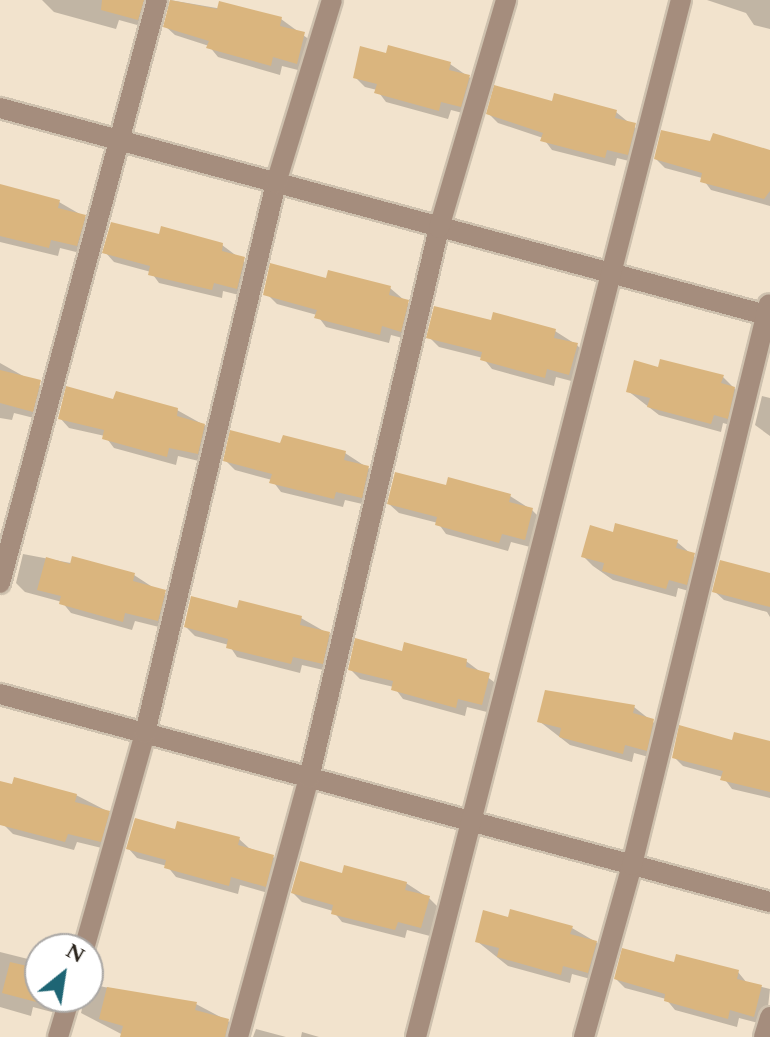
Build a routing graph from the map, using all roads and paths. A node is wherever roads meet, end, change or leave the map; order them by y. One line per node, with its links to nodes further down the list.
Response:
1 (157, 0): 6 (street)
2 (332, 0): 7 (street)
3 (506, 0): 8 (street)
4 (681, 0): 9 (street)
5 (0, 108): 6 (street)
6 (121, 142): 7 (street); 11 (street)
7 (276, 183): 8 (street); 13 (street)
8 (439, 228): 9 (street); 14 (street)
9 (612, 276): 10 (street); 15 (street)
10 (769, 311): 16 (street)
11 (0, 583)
12 (0, 694): 13 (street)
13 (145, 733): 14 (street); 18 (street)
14 (309, 778): 15 (street); 22 (street)
15 (473, 824): 16 (street); 23 (street)
16 (632, 865): 17 (street); 24 (street)
17 (770, 902)
18 (89, 933)
19 (65, 1013): 21 (street)
20 (770, 1017): 25 (street)
21 (58, 1037)
22 (238, 1037)
23 (416, 1037)
24 (584, 1037)
25 (764, 1037)

